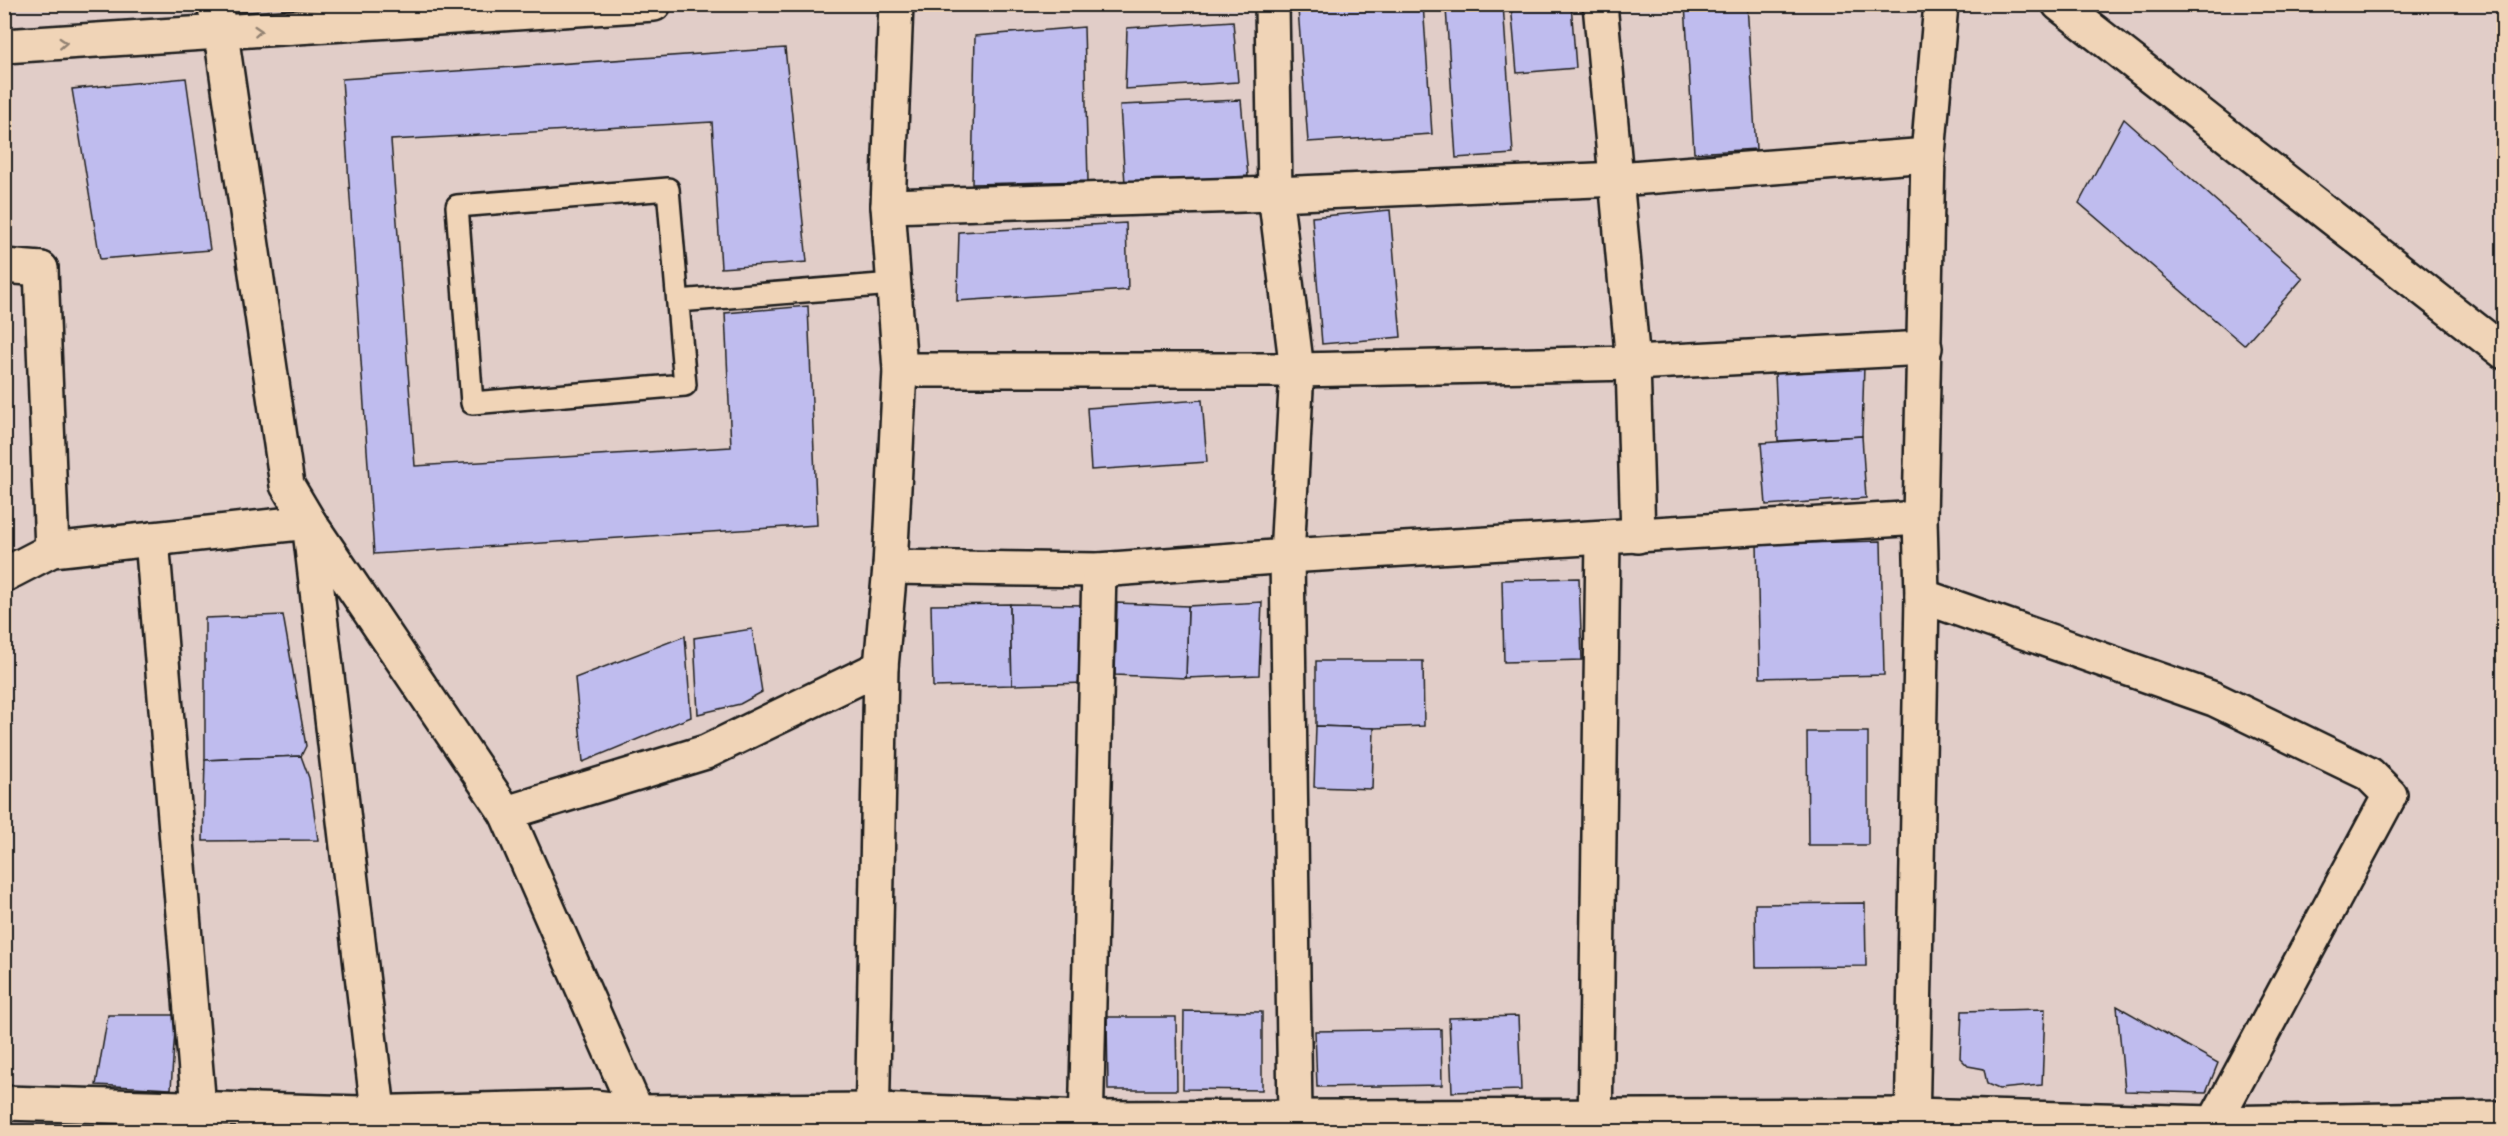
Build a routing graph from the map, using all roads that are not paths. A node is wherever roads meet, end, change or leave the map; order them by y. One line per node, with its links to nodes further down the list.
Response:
1 (654, 4): 7 (street, one-way to 1)
2 (896, 4): 12 (street)
3 (1272, 4): 11 (street)
4 (1600, 4): 10 (street)
5 (1941, 4): 9 (street)
6 (2059, 4): 17 (street)
7 (218, 19): 8 (street, one-way to 7); 22 (street)
8 (4, 46)
9 (1928, 155): 10 (street); 16 (street)
10 (1618, 179): 11 (street); 18 (street)
11 (1275, 194): 12 (street); 20 (street)
12 (888, 206): 14 (street)
13 (4, 266): 26 (street)
14 (893, 284): 15 (lane); 19 (street)
15 (678, 301): 15 (lane)
16 (1925, 348): 18 (street); 21 (street)
17 (2504, 352)
18 (1633, 363): 20 (street); 23 (street)
19 (900, 370): 20 (street); 28 (street)
20 (1297, 370): 27 (street)
21 (1920, 518): 23 (street); 31 (street)
22 (309, 522): 25 (street); 33 (street); 37 (street)
23 (1638, 536): 24 (street)
24 (1603, 538): 27 (street); 42 (street)
25 (152, 540): 26 (street); 40 (street)
26 (52, 550): 30 (street)
27 (1287, 556): 29 (street); 36 (street)
28 (890, 567): 29 (street); 32 (street)
29 (1099, 570): 44 (street)
30 (4, 575)
31 (1922, 596): 43 (street); 45 (street)
32 (881, 667): 33 (street); 41 (street)
33 (506, 813): 35 (street)
34 (4, 1103): 40 (street)
35 (637, 1112): 39 (street); 41 (street)
36 (1295, 1115): 42 (street); 44 (street)
37 (366, 1118): 39 (street); 40 (street)
38 (2504, 1118): 45 (street)
39 (593, 1119)
40 (197, 1120)
41 (872, 1121): 44 (street)
42 (1595, 1123): 43 (street)
43 (1912, 1123): 45 (street)
44 (1086, 1125)
45 (2216, 1129)

